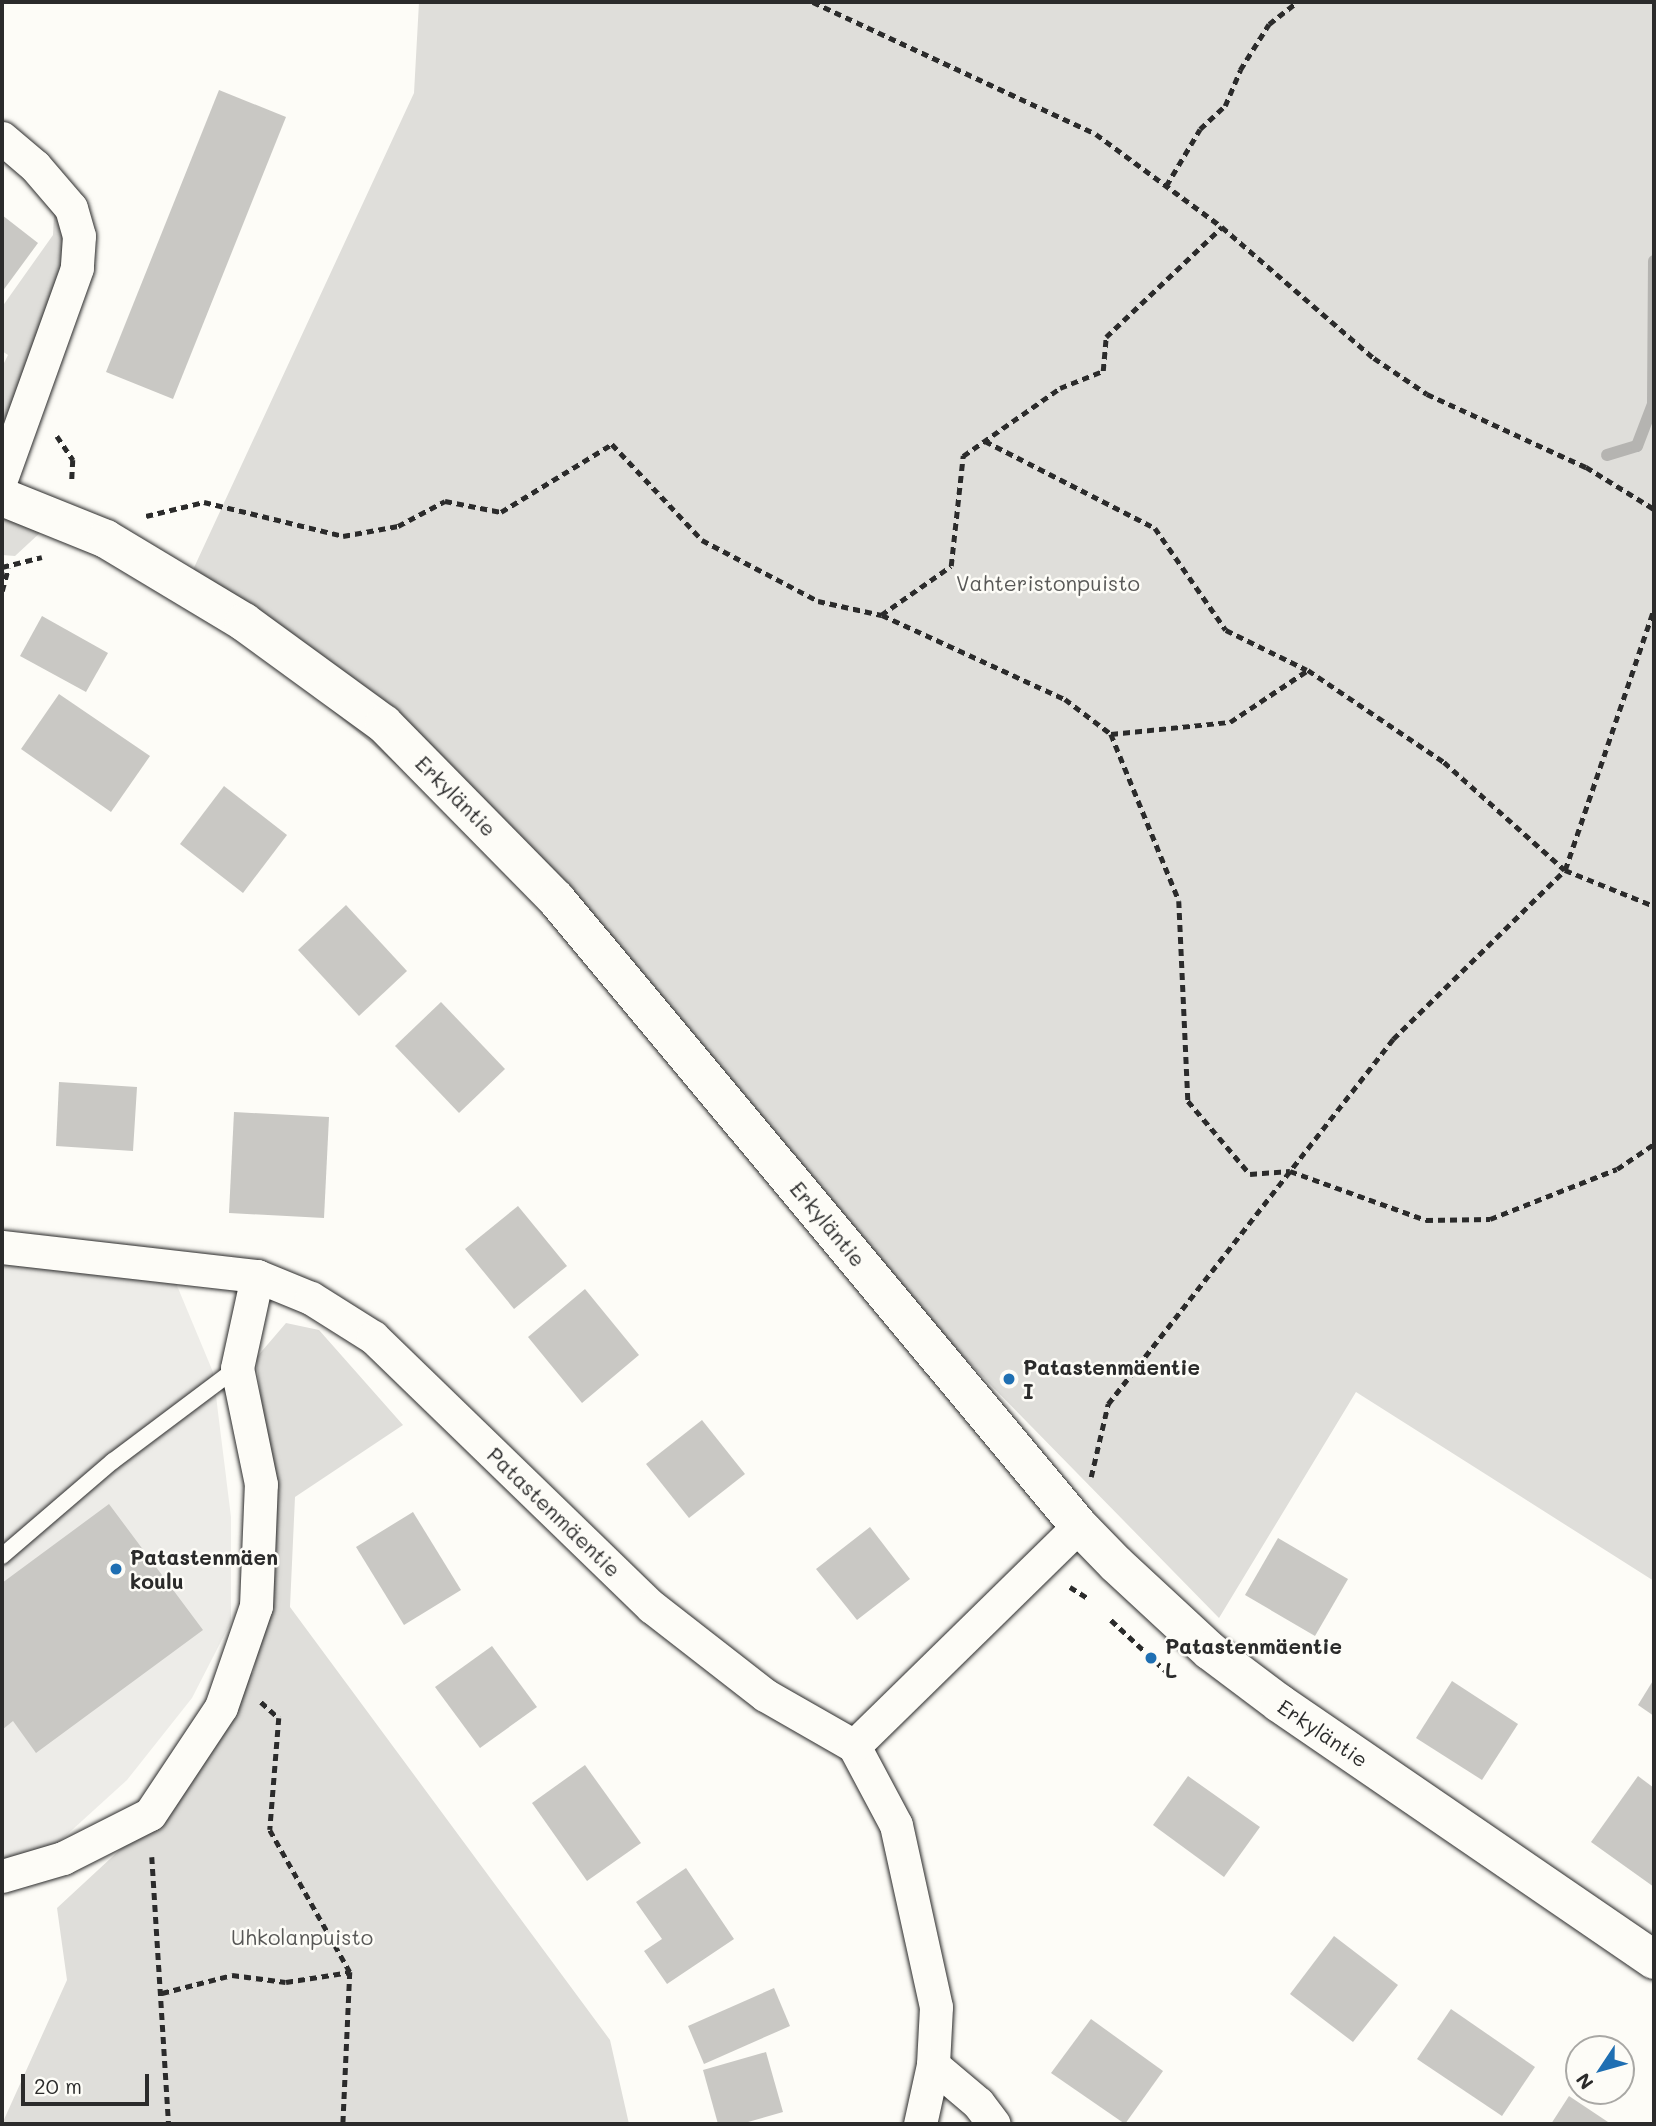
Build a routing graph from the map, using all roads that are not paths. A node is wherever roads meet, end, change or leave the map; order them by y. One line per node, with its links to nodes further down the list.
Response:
1 (2, 138): 2 (street)
2 (2, 476)
3 (2, 497): 7 (street, Erkyläntie)
4 (2, 1247): 5 (street, Patastenmäentie)
5 (257, 1276): 6 (street); 9 (street, Patastenmäentie)
6 (237, 1367): 8 (lane); 10 (street)
7 (1079, 1526): 9 (street); 11 (street, Erkyläntie)
8 (2, 1556)
9 (855, 1746): 12 (street)
10 (2, 1876)
11 (1654, 1960)
12 (933, 2065): 13 (street); 14 (street)
13 (920, 2124)
14 (994, 2124)

